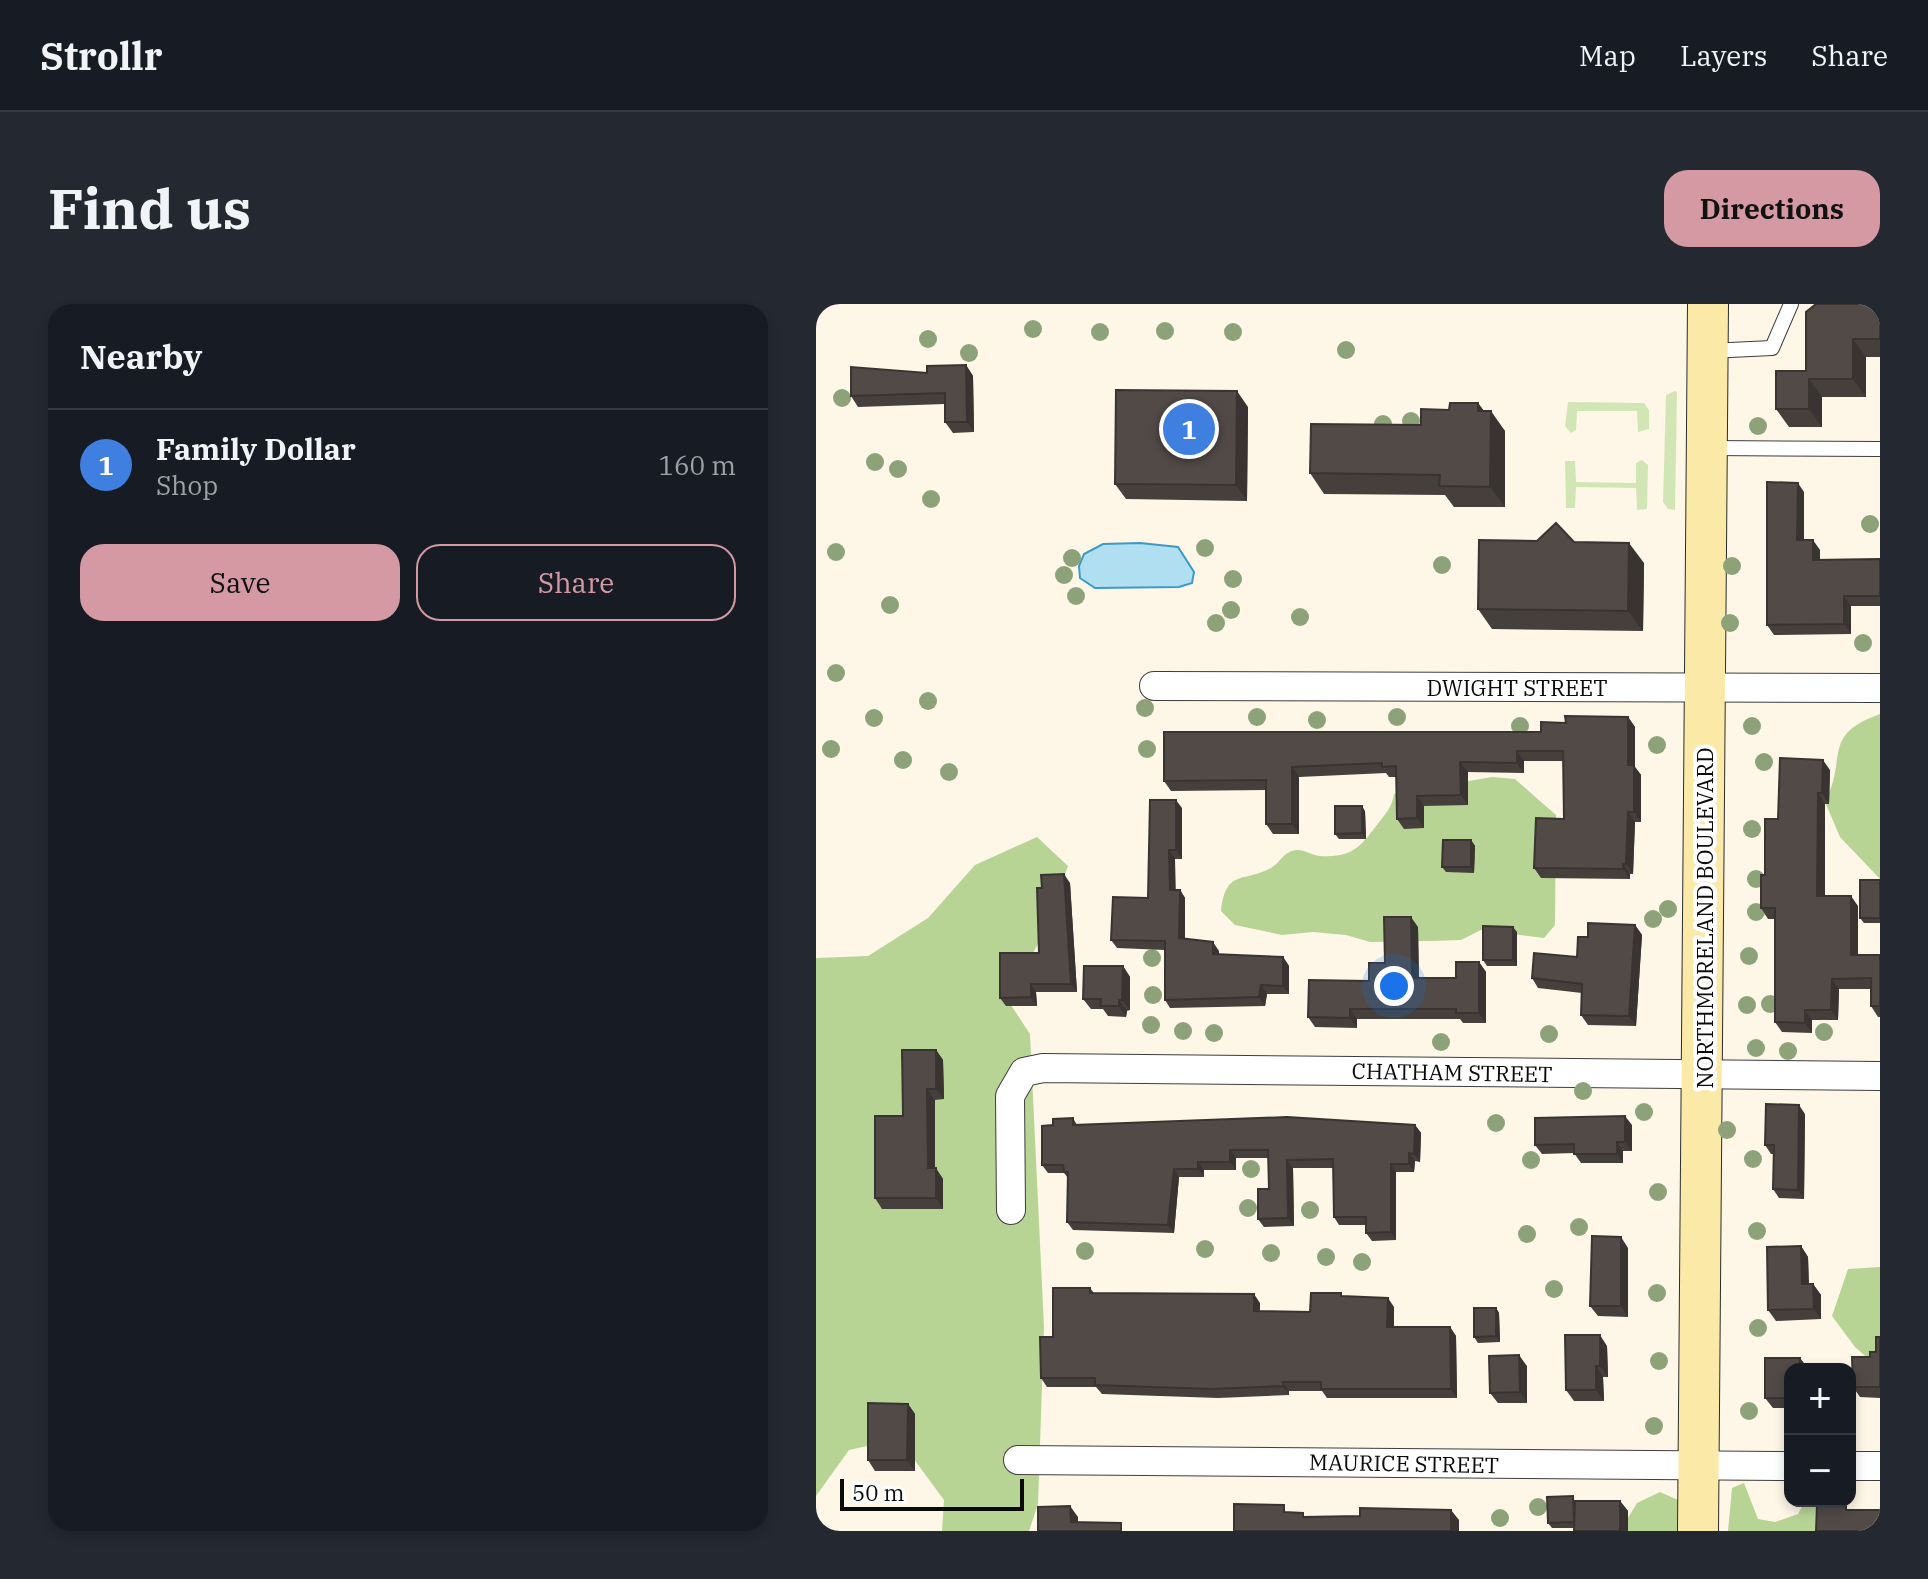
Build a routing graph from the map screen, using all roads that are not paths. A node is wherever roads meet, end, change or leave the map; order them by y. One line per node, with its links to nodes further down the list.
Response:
1 (1708, 304): 3 (street, NORTHMORELAND BOULEVARD)
2 (1791, 304): 3 (lane)
3 (1708, 351): 4 (street, NORTHMORELAND BOULEVARD)
4 (1707, 448): 5 (lane); 7 (street, NORTHMORELAND BOULEVARD)
5 (1880, 449)
6 (1154, 686): 7 (street, DWIGHT STREET)
7 (1705, 687): 8 (street, DWIGHT STREET); 9 (street, NORTHMORELAND BOULEVARD)
8 (1880, 688)
9 (1703, 1074): 10 (street, CHATHAM STREET); 11 (street, CHATHAM STREET); 13 (street, NORTHMORELAND BOULEVARD)
10 (1880, 1076)
11 (1011, 1210)
12 (1018, 1460): 13 (street, MAURICE STREET)
13 (1699, 1464): 14 (street, MAURICE STREET); 17 (street, NORTHMORELAND BOULEVARD)
14 (1784, 1466)
15 (1856, 1466): 16 (street)
16 (1880, 1466)
17 (1698, 1531)

